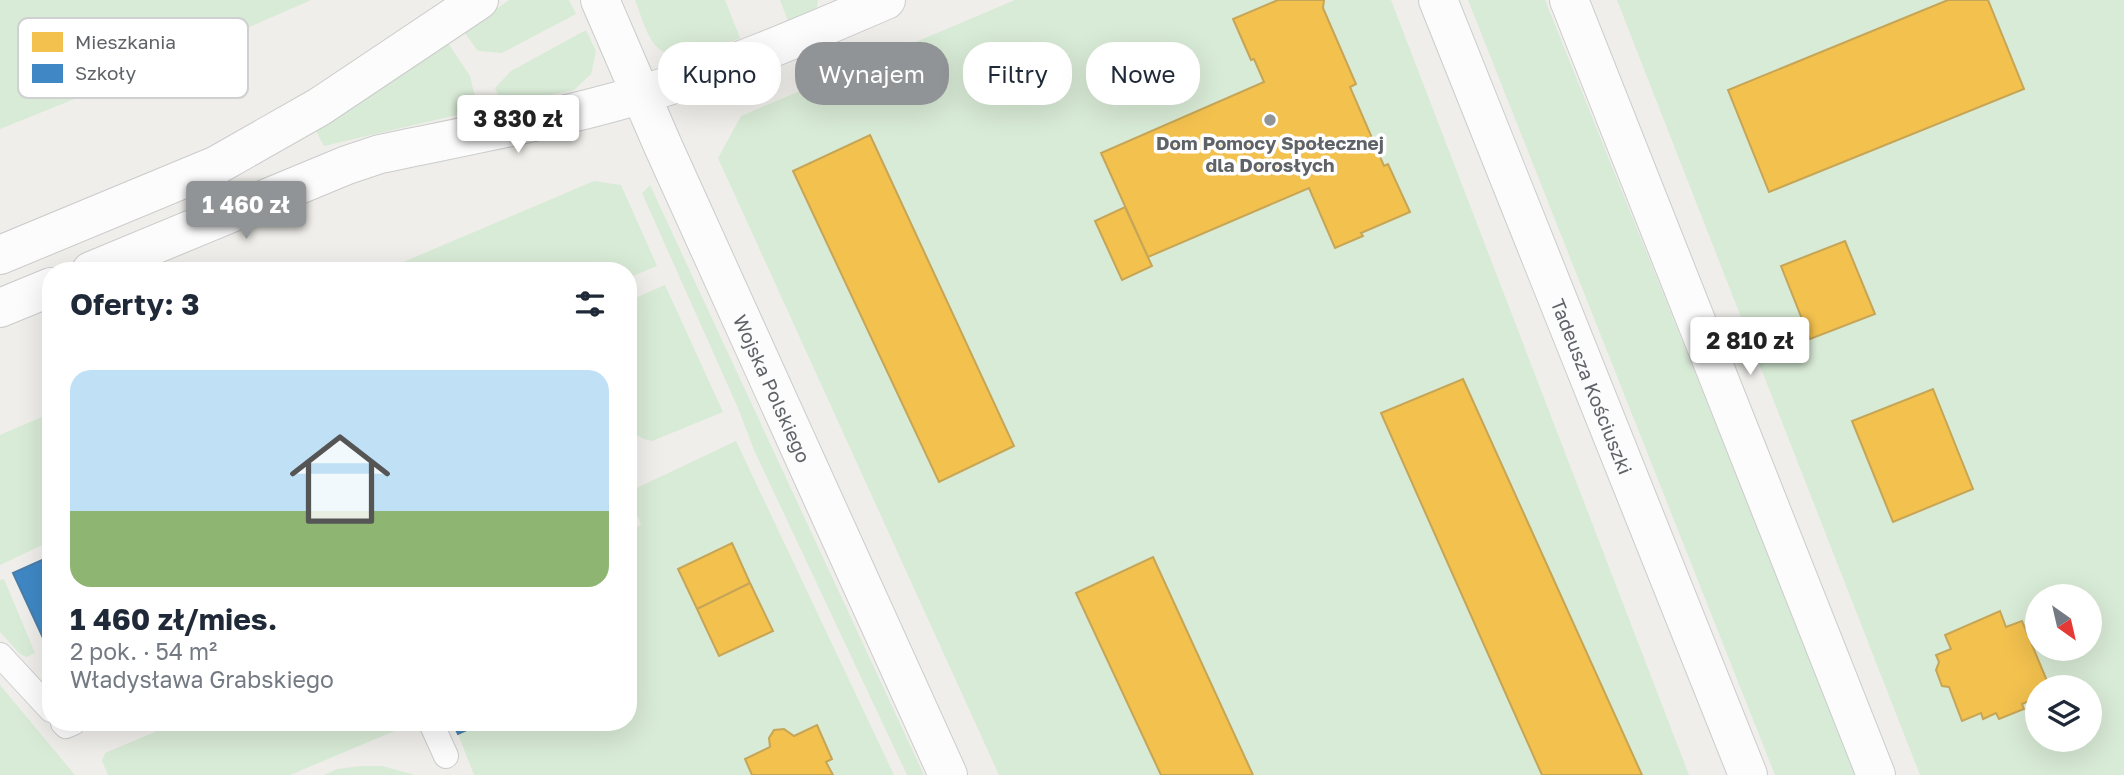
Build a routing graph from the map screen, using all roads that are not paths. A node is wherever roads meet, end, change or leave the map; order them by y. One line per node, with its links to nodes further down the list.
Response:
1 (480, 0): 7 (street)
2 (600, 0): 6 (street, Wojska Polskiego)
3 (886, 0): 6 (street)
4 (1438, 0): 18 (street, Tadeusza Kościuszki)
5 (1569, 0): 19 (street)
6 (641, 95): 8 (street); 17 (street, Wojska Polskiego)
7 (264, 139): 8 (street); 9 (street)
8 (288, 190): 10 (street)
9 (0, 255)
10 (113, 262)
11 (42, 291): 12 (street)
12 (0, 308)
13 (0, 656): 14 (lane)
14 (42, 700)
15 (435, 731): 16 (lane)
16 (446, 756)
17 (948, 775)
18 (1748, 775)
19 (1876, 775)

